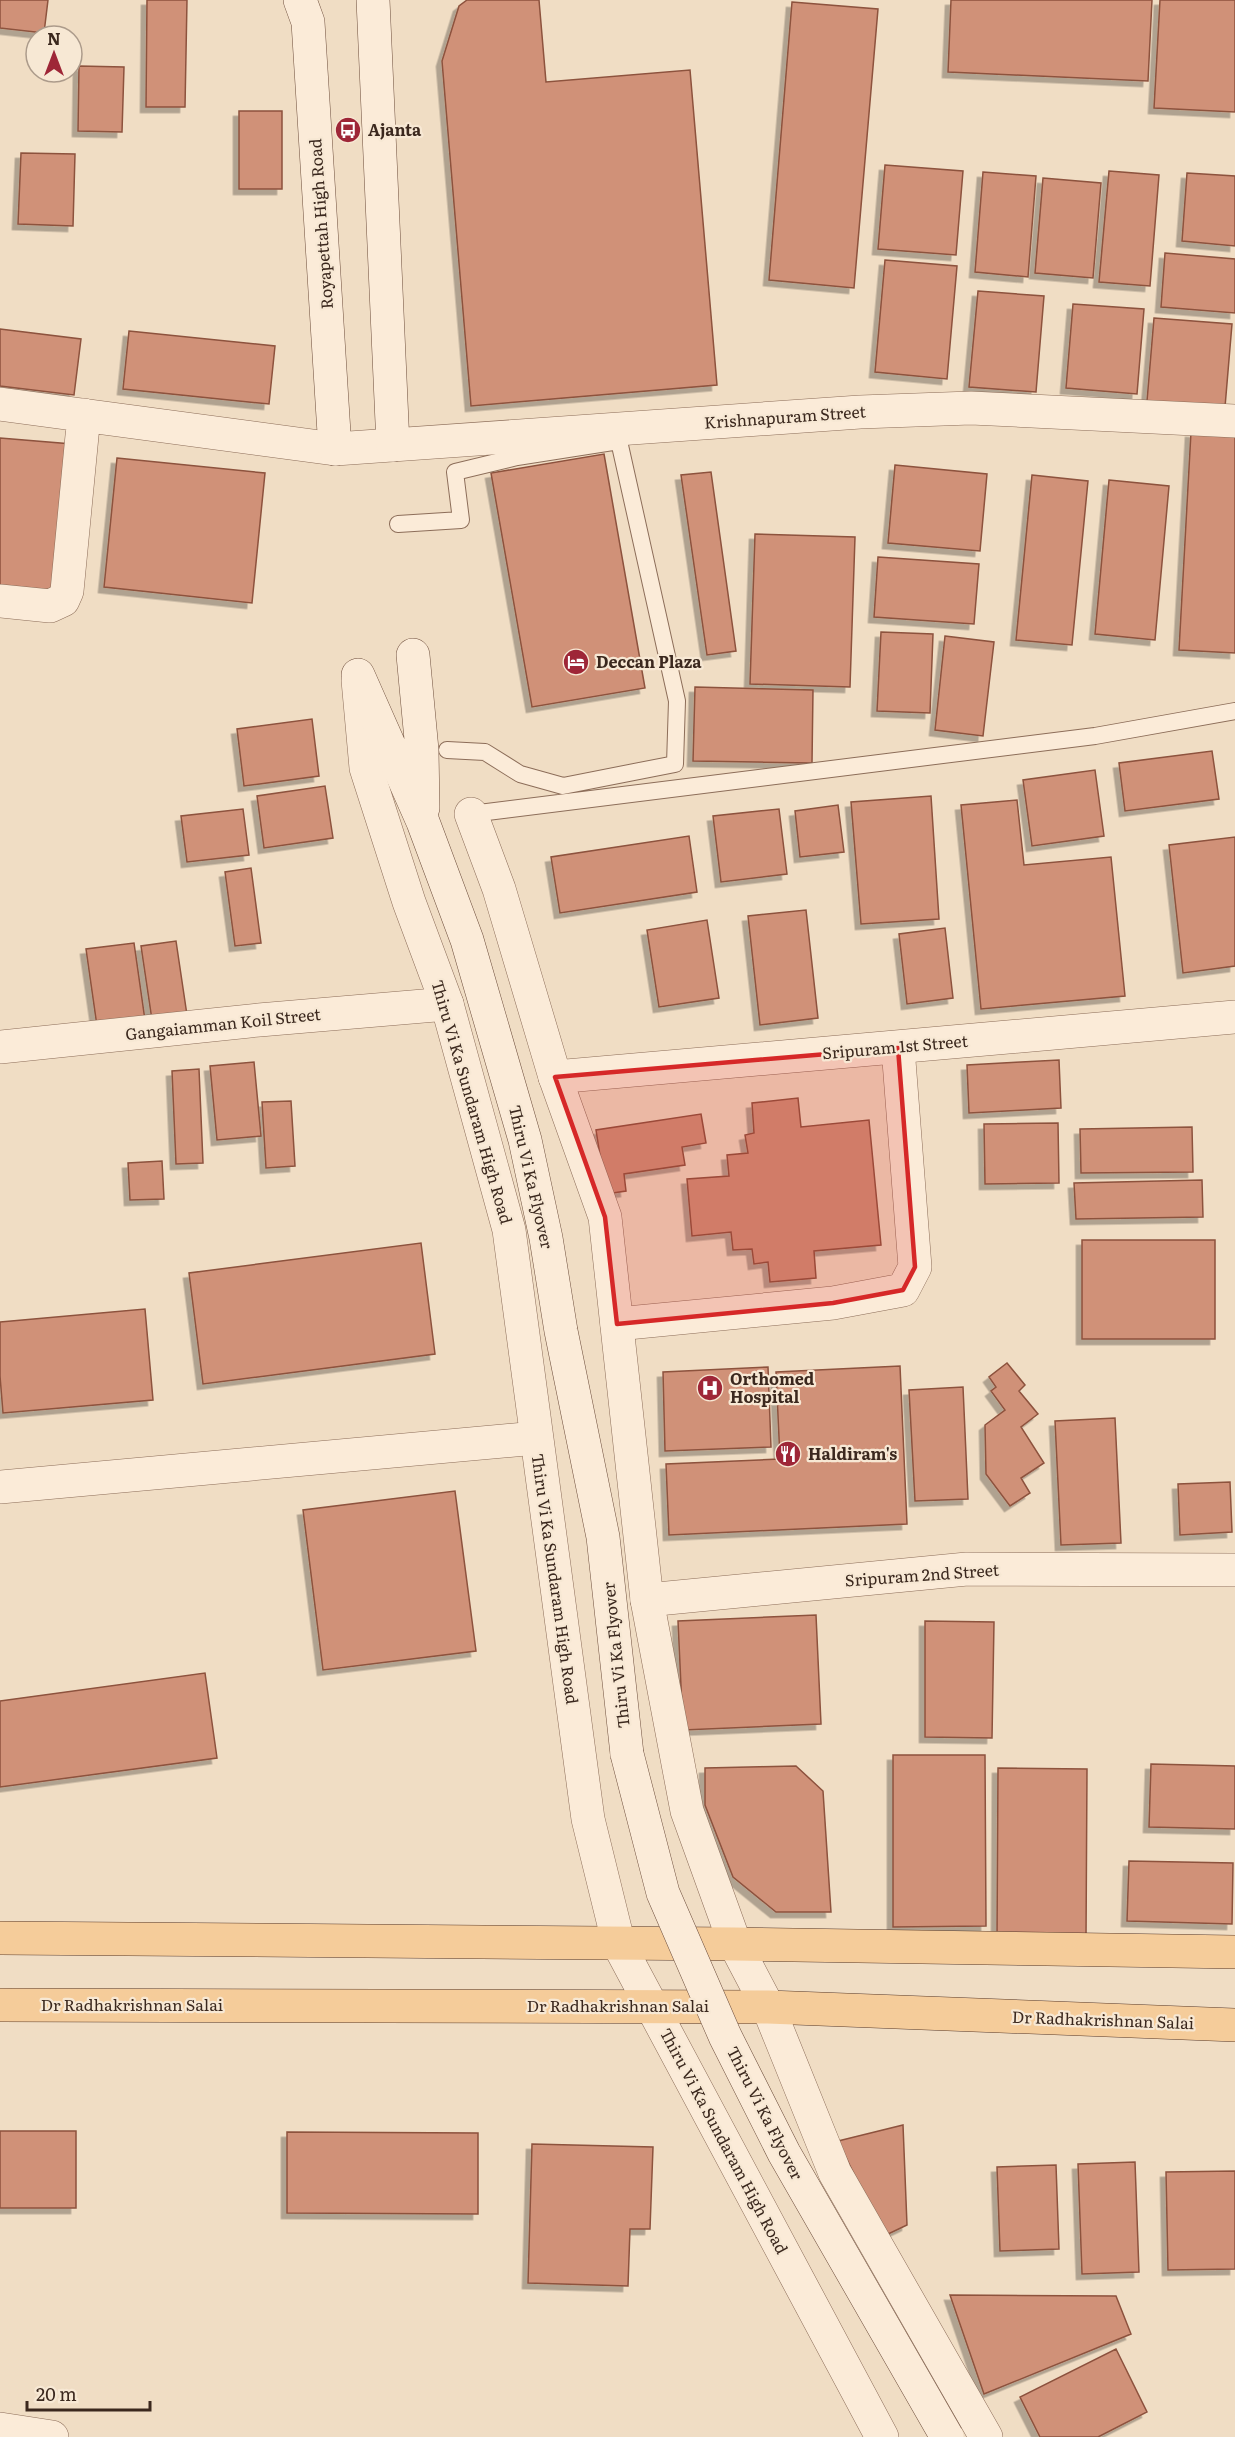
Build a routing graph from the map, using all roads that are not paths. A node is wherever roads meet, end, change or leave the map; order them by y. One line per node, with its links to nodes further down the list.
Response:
1 (300, 0): 8 (street, Royapettah High Road)
2 (373, 0): 6 (street)
3 (0, 404): 4 (street, Krishnapuram Street)
4 (84, 415): 8 (street, Krishnapuram Street); 10 (street)
5 (1235, 421): 7 (street, Krishnapuram Street)
6 (393, 445): 7 (street, Krishnapuram Street); 8 (street, Krishnapuram Street)
7 (514, 447): 9 (lane); 14 (lane)
8 (335, 449)
9 (399, 525)
10 (0, 601)
11 (413, 656): 16 (street, Thiru Vi Ka Flyover)
12 (358, 675): 16 (street, Thiru Vi Ka Flyover); 17 (street, Thiru Vi Ka Sundaram High Road)
13 (1235, 711): 15 (lane)
14 (447, 750)
15 (471, 814): 21 (street)
16 (423, 822): 38 (street, Thiru Vi Ka Flyover, bridge)
17 (447, 1004): 19 (street, Gangaiamman Koil Street); 23 (street, Thiru Vi Ka Sundaram High Road)
18 (1235, 1017): 20 (street, Sripuram 1st Street)
19 (0, 1047)
20 (898, 1048): 21 (street, Sripuram 1st Street); 22 (street)
21 (555, 1077): 22 (street)
22 (617, 1324): 26 (street)
23 (536, 1438): 24 (street); 29 (street, Thiru Vi Ka Sundaram High Road)
24 (0, 1487)
25 (1235, 1570): 26 (street, Sripuram 2nd Street)
26 (646, 1600): 28 (street)
27 (0, 1938): 29 (main road)
28 (735, 1944): 29 (main road); 30 (main road); 33 (street)
29 (619, 1945): 32 (street, Thiru Vi Ka Sundaram High Road)
30 (1235, 1953)
31 (0, 2005): 32 (main road, Dr Radhakrishnan Salai)
32 (651, 2006): 33 (main road, Dr Radhakrishnan Salai); 37 (street, Thiru Vi Ka Sundaram High Road)
33 (768, 2007): 34 (main road, Dr Radhakrishnan Salai); 39 (street)
34 (1235, 2025)
35 (0, 2429): 36 (street)
36 (52, 2437)
37 (882, 2437)
38 (947, 2437)
39 (986, 2437)

